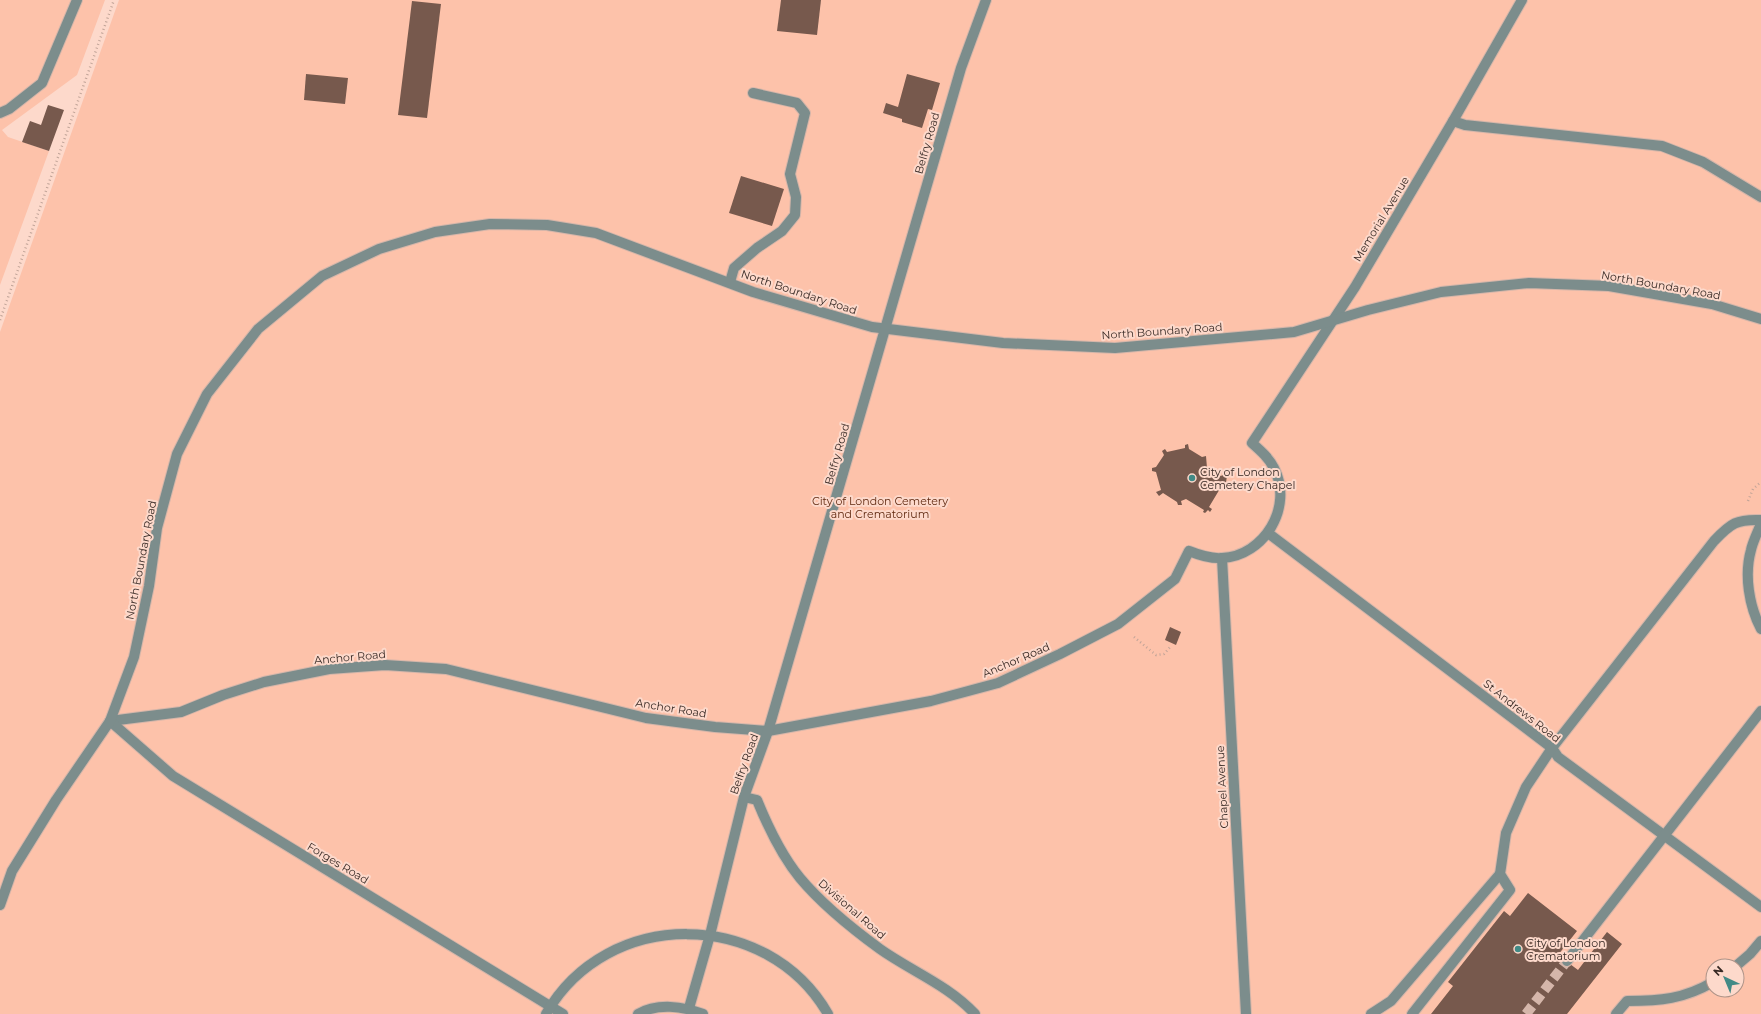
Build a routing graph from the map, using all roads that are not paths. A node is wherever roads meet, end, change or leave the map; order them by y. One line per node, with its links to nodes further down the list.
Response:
1 (77, 0): 5 (lane)
2 (986, 0): 11 (lane, Belfry Road)
3 (1522, 0): 6 (lane, Memorial Avenue)
4 (754, 93): 8 (lane)
5 (0, 112)
6 (1453, 121): 7 (lane); 10 (lane, Memorial Avenue)
7 (1761, 197)
8 (730, 282): 11 (lane, North Boundary Road); 18 (lane, North Boundary Road)
9 (1761, 318): 10 (lane, North Boundary Road)
10 (1332, 322): 11 (lane, North Boundary Road); 14 (lane, Memorial Avenue)
11 (886, 329): 19 (lane, Belfry Road)
12 (1761, 520): 20 (lane)
13 (1761, 524): 16 (lane)
14 (1268, 533): 15 (lane); 20 (lane, St Andrews Road)
15 (1222, 558): 19 (lane, Anchor Road); 38 (lane, Chapel Avenue)
16 (1761, 629)
17 (1761, 711): 22 (lane)
18 (110, 721): 19 (lane, Anchor Road); 24 (lane, North Boundary Road); 32 (lane, Forges Road)
19 (768, 731): 21 (lane, Belfry Road)
20 (1552, 748): 22 (lane, St Andrews Road); 23 (lane)
21 (744, 797): 26 (lane, Belfry Road); 37 (lane, Divisional Road)
22 (1663, 836): 25 (lane, St Andrews Road); 29 (lane)
23 (1500, 874): 39 (lane); 40 (lane)
24 (0, 904)
25 (1761, 907)
26 (710, 935): 31 (lane, Belfry Road); 32 (lane); 36 (lane)
27 (1761, 941): 28 (lane)
28 (1745, 958)
29 (1567, 961)
30 (1705, 986): 41 (lane)
31 (689, 1008): 34 (lane); 35 (lane)
32 (548, 1010): 33 (lane, Forges Road)
33 (563, 1014)
34 (638, 1014)
35 (703, 1014)
36 (828, 1014)
37 (975, 1014)
38 (1246, 1014)
39 (1371, 1014)
40 (1412, 1014)
41 (1616, 1014)

